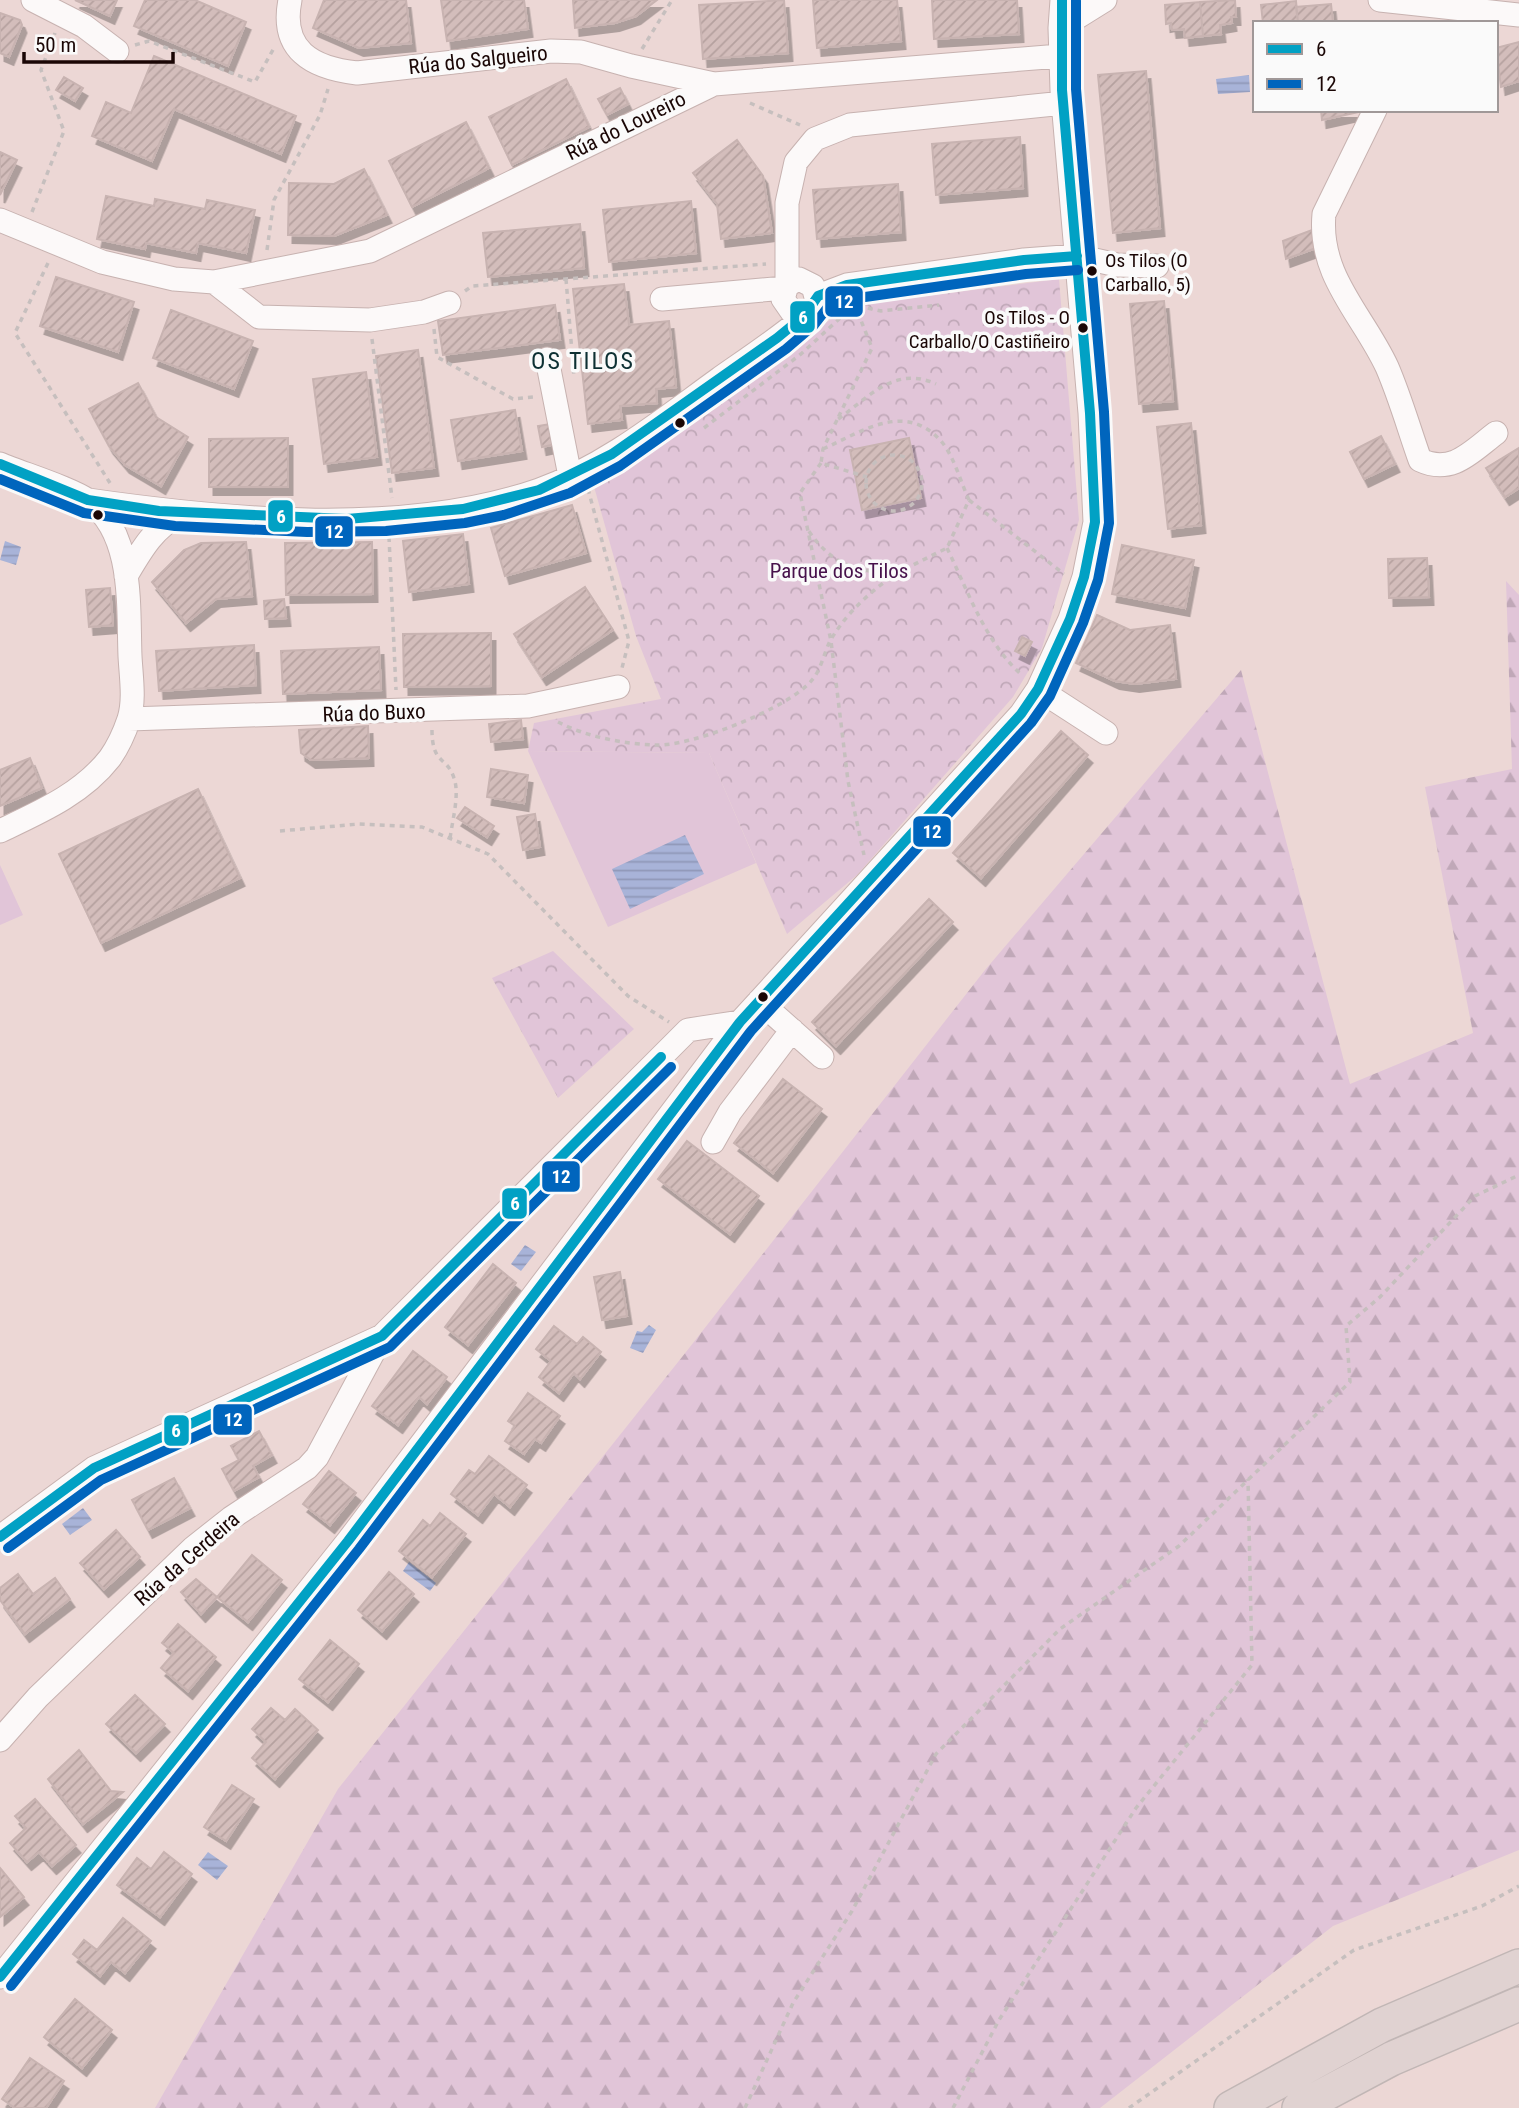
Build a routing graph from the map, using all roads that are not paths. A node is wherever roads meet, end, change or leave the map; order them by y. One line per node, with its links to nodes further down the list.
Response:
1 (33, 0): 9 (street)
2 (272, 0): 3 (street)
3 (290, 0): 11 (street, Rúa do Salgueiro)
4 (1062, 0): 8 (street)
5 (1105, 0): 8 (street)
6 (1384, 8): 7 (street)
7 (1519, 15)
8 (1060, 27): 10 (street)
9 (117, 51)
10 (1060, 56): 11 (street, Rúa do Loureiro); 12 (street)
11 (713, 84): 17 (street, Rúa do Loureiro)
12 (1064, 103): 15 (street); 18 (street)
13 (1374, 112): 24 (street)
14 (0, 220): 17 (street, Rúa do Loureiro)
15 (1077, 256): 16 (street); 19 (street); 31 (street)
16 (1157, 267)
17 (214, 282): 21 (street)
18 (786, 287): 19 (street); 20 (street); 22 (street)
19 (818, 296): 22 (street)
20 (662, 299)
21 (449, 303)
22 (803, 314): 26 (street)
23 (547, 359): 26 (street)
24 (1496, 433)
25 (0, 464): 27 (street)
26 (578, 480): 28 (street)
27 (88, 500): 28 (street); 29 (street)
28 (181, 513): 29 (street)
29 (127, 576): 32 (street)
30 (618, 687): 32 (street, Rúa do Buxo)
31 (1038, 688): 33 (street); 35 (street)
32 (129, 719): 34 (street)
33 (1106, 733)
34 (0, 831)
35 (760, 1001): 36 (street); 37 (street)
36 (740, 1022): 40 (street); 44 (street)
37 (792, 1030): 38 (street); 39 (street)
38 (822, 1057)
39 (713, 1142)
40 (382, 1336): 41 (street); 42 (street, Rúa da Cerdeira)
41 (0, 1536)
42 (0, 1740)
43 (1519, 1966): 46 (highway)
44 (0, 1977)
45 (1519, 2004): 47 (highway)
46 (1231, 2108)
47 (1299, 2108)

